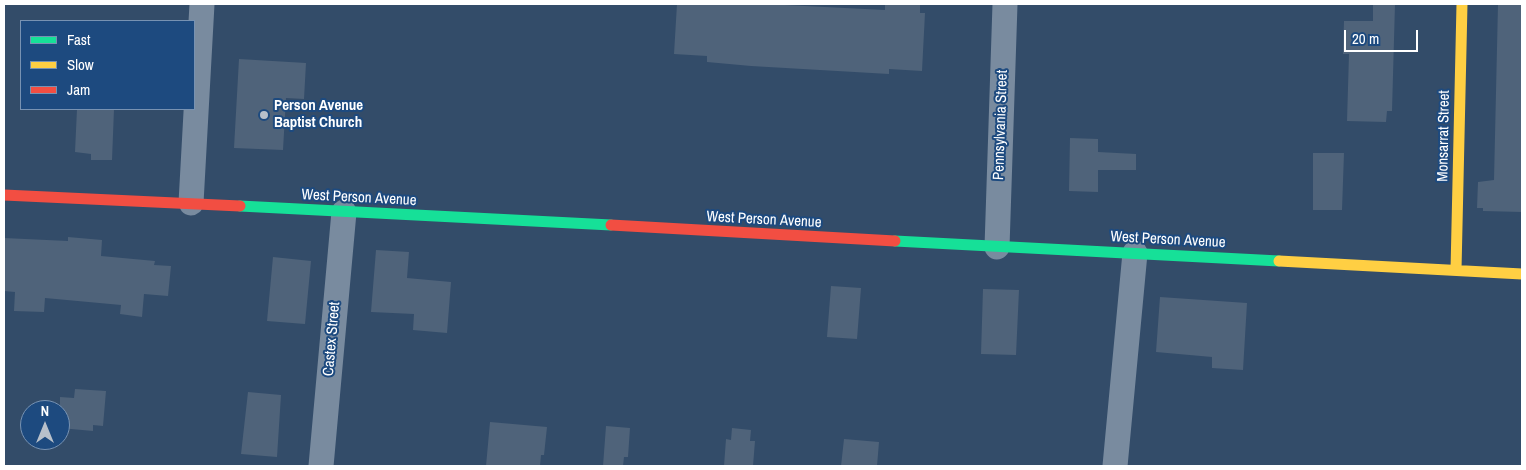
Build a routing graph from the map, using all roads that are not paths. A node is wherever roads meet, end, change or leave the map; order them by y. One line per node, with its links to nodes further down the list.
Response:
1 (202, 4): 5 (street)
2 (1005, 4): 7 (street, Pennsylvania Street)
3 (1462, 4): 9 (street, Monsarrat Street)
4 (4, 195): 5 (street, West Person Avenue)
5 (191, 202): 6 (street, West Person Avenue)
6 (344, 212): 7 (street, West Person Avenue); 11 (street, Castex Street)
7 (997, 247): 8 (street, West Person Avenue)
8 (1135, 253): 9 (street, West Person Avenue); 12 (street)
9 (1456, 270): 10 (street, West Person Avenue)
10 (1522, 274)
11 (321, 466)
12 (1115, 466)

